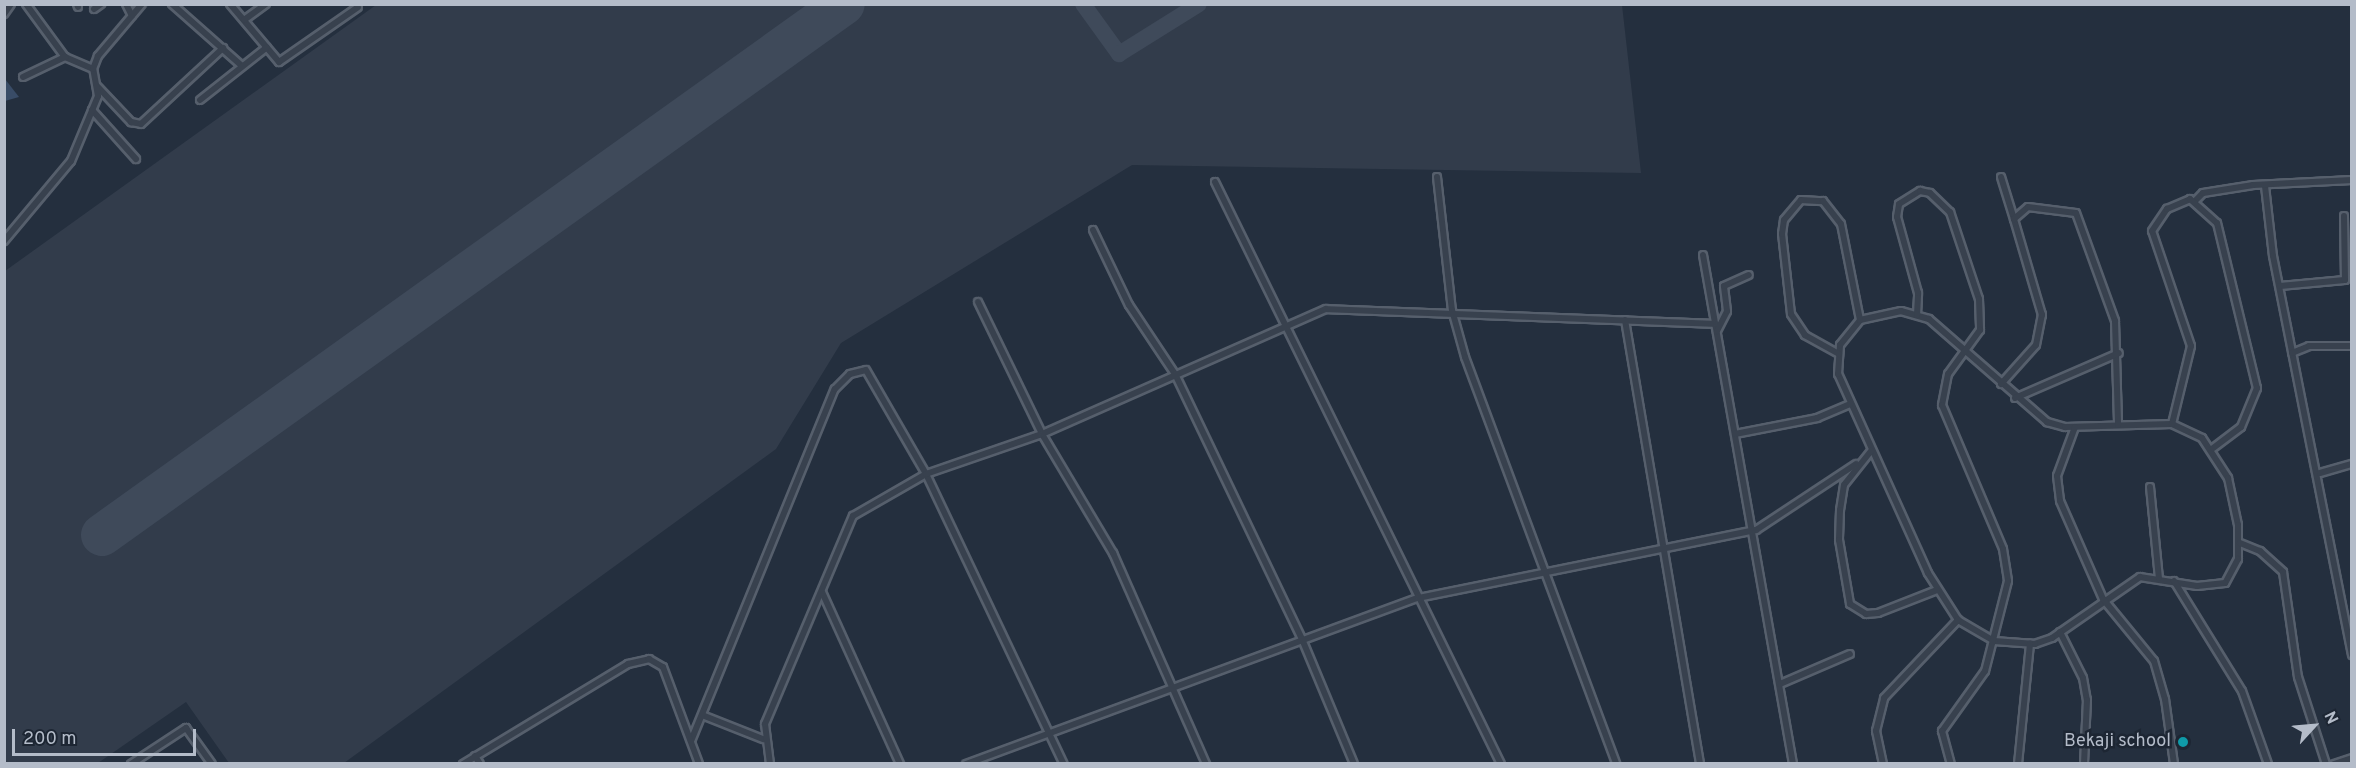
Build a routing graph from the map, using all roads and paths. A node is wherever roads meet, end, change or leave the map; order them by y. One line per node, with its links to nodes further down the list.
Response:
1 (11, 4): 11 (street)
2 (26, 4): 16 (street)
3 (101, 4): 10 (street)
4 (126, 4): 12 (street)
5 (142, 4): 12 (street)
6 (172, 4): 15 (street)
7 (230, 4): 13 (street)
8 (266, 4): 13 (street)
9 (358, 7): 14 (street)
10 (94, 9)
11 (4, 14)
12 (132, 16): 18 (street)
13 (244, 20): 14 (street)
14 (267, 47): 17 (street)
15 (223, 48): 17 (street); 20 (street)
16 (65, 57): 18 (street); 19 (street)
17 (241, 65): 21 (street)
18 (93, 69): 20 (street)
19 (23, 77)
20 (97, 86): 22 (street)
21 (200, 100)
22 (92, 110): 23 (street); 33 (street)
23 (136, 159)
24 (1437, 177): 38 (street)
25 (2001, 177): 31 (street)
26 (2352, 180): 28 (street)
27 (1215, 182): 42 (street)
28 (2265, 186): 29 (street); 36 (street)
29 (2194, 201): 53 (street); 58 (street)
30 (2344, 216): 36 (street)
31 (2014, 219): 46 (street); 50 (street)
32 (1093, 230): 49 (street)
33 (4, 241)
34 (1703, 255): 43 (street)
35 (1749, 275): 43 (street)
36 (2280, 286): 47 (street)
37 (978, 302): 56 (street)
38 (1452, 310): 40 (street); 42 (street); 68 (street)
39 (1917, 315): 41 (street); 45 (street); 45 (street)
40 (1625, 320): 43 (street); 67 (street)
41 (1860, 320): 48 (street); 48 (street)
42 (1286, 326): 49 (street); 73 (street)
43 (1716, 327): 57 (street)
44 (2352, 346): 47 (street)
45 (1967, 351): 50 (street); 78 (street)
46 (2119, 353): 51 (street); 54 (street)
47 (2292, 353): 62 (street)
48 (1839, 354): 52 (street)
49 (1175, 374): 56 (street); 77 (street)
50 (2001, 384): 51 (street)
51 (2015, 398): 55 (street)
52 (1850, 404): 57 (street); 59 (street)
53 (2172, 424): 54 (street); 58 (street)
54 (2118, 425): 55 (street)
55 (2075, 427): 74 (street)
56 (1042, 434): 63 (street); 83 (street)
57 (1736, 434): 65 (street)
58 (2213, 448): 66 (street)
59 (1871, 451): 60 (street); 71 (street)
60 (1856, 464): 65 (street); 71 (street)
61 (2352, 464): 62 (street)
62 (2320, 472): 81 (street)
63 (926, 474): 72 (street); 84 (street); 85 (street)
64 (2150, 487): 69 (street)
65 (1755, 530): 67 (street); 82 (street)
66 (2240, 543): 70 (street); 111 (street)
67 (1664, 548): 68 (street); 103 (street)
68 (1543, 571): 73 (street); 102 (street)
69 (2159, 578): 70 (street); 74 (street)
70 (2174, 581): 110 (street)
71 (1937, 590): 75 (street)
72 (822, 592): 86 (street); 96 (street)
73 (1418, 598): 77 (street); 101 (street)
74 (2103, 599): 76 (street); 109 (street)
75 (1958, 620): 78 (street); 105 (street)
76 (2060, 632): 79 (street); 108 (street)
77 (1302, 639): 83 (street); 100 (street)
78 (1994, 641): 79 (street); 106 (street)
79 (2030, 644): 107 (street)
80 (1850, 654): 82 (street)
81 (2352, 655)
82 (1780, 684): 104 (street)
83 (1175, 687): 85 (street); 99 (street)
84 (702, 715): 86 (street); 87 (street)
85 (1049, 731): 97 (street); 98 (street)
86 (763, 739): 95 (street)
87 (691, 741): 88 (street); 94 (street)
88 (475, 756): 92 (street); 93 (street)
89 (2352, 758): 112 (street)
90 (131, 764): 91 (street)
91 (212, 764)
92 (463, 764)
93 (480, 764)
94 (699, 764)
95 (770, 764)
96 (900, 764)
97 (966, 764)
98 (1064, 764)
99 (1206, 764)
100 (1354, 764)
101 (1501, 764)
102 (1616, 764)
103 (1700, 764)
104 (1793, 764)
105 (1883, 764)
106 (1951, 764)
107 (2018, 764)
108 (2084, 764)
109 (2174, 764)
110 (2268, 764)
111 (2326, 764)
112 (2334, 764)

